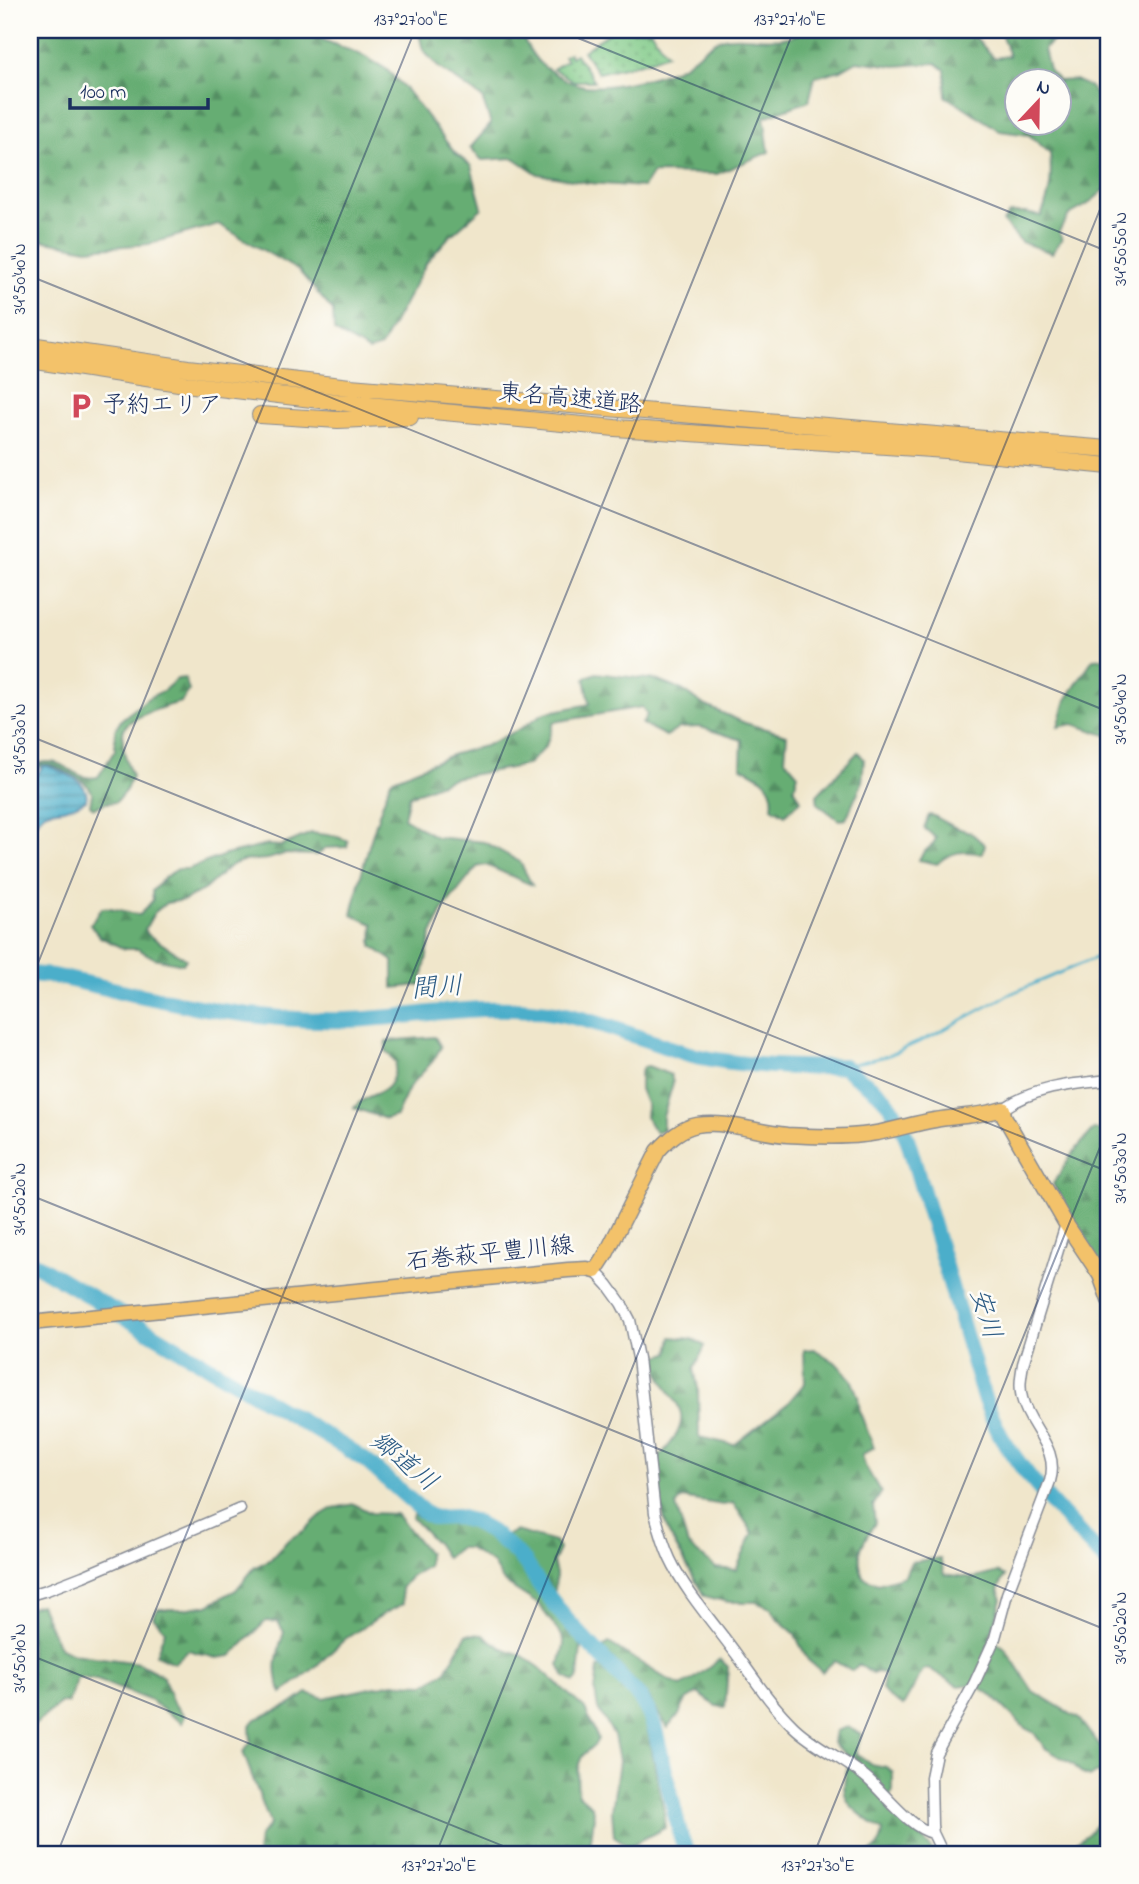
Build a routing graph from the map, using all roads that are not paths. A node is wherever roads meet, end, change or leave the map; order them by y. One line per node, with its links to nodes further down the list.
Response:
1 (30, 345): 5 (highway, 東名高速道路)
2 (30, 360): 4 (highway, 東名高速道路)
3 (260, 415): 4 (highway)
4 (472, 415): 6 (highway, 東名高速道路)
5 (1109, 449)
6 (1109, 466)
7 (1109, 1080): 8 (street)
8 (1003, 1109): 9 (main road); 10 (main road, 石巻萩平豊川線)
9 (1066, 1224): 11 (main road); 15 (street)
10 (595, 1271): 12 (main road, 石巻萩平豊川線); 15 (street)
11 (1109, 1300)
12 (30, 1323)
13 (240, 1509): 14 (street)
14 (30, 1595)
15 (933, 1833): 16 (street)
16 (943, 1854)

